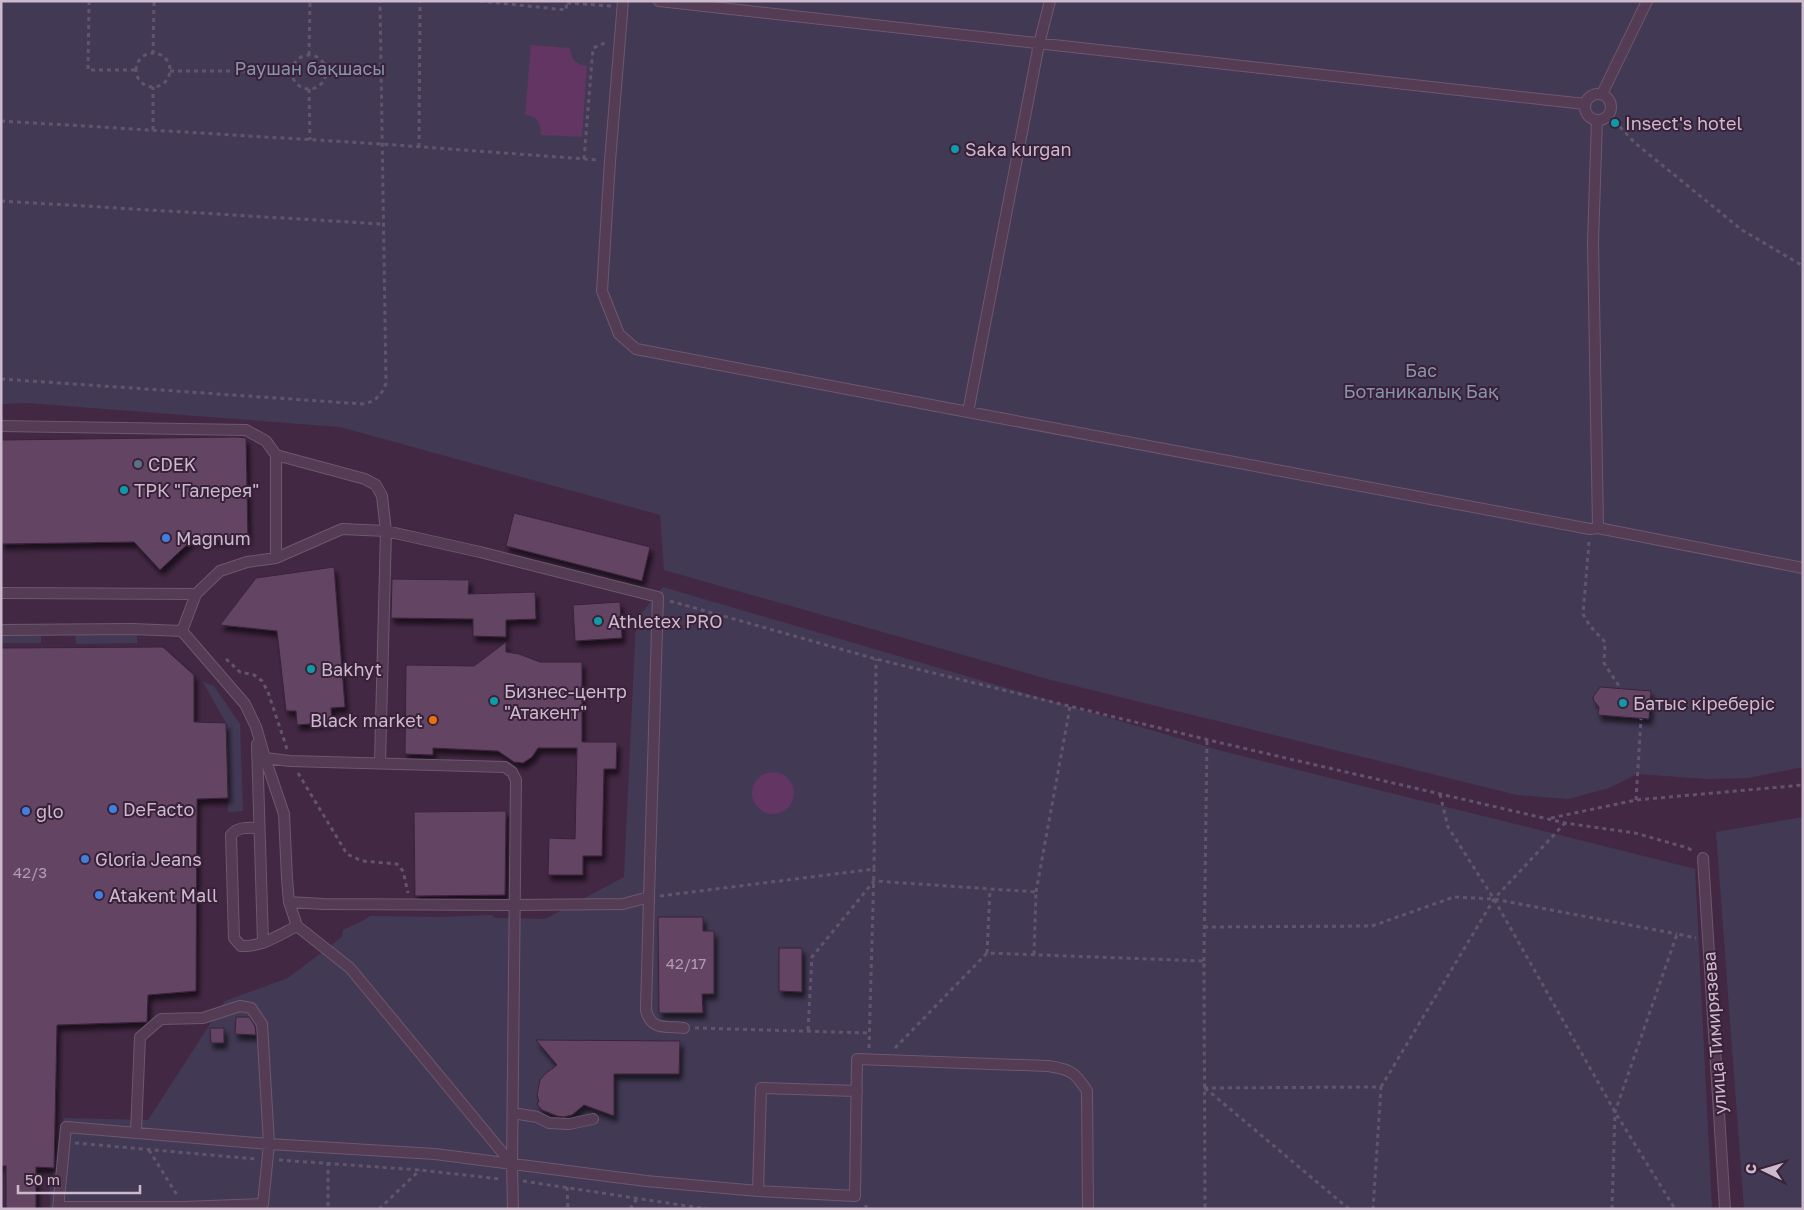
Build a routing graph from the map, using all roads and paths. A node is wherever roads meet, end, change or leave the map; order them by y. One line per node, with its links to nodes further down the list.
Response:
1 (89, 1): 17 (path)
2 (154, 1): 15 (path)
3 (310, 1): 16 (path)
4 (380, 1): 29 (path)
5 (420, 1): 30 (path)
6 (480, 1): 11 (path)
7 (659, 1): 14 (lane)
8 (1050, 1): 14 (lane)
9 (1647, 1): 22 (lane)
10 (567, 2): 11 (path); 12 (path)
11 (511, 3)
12 (622, 4): 13 (lane)
13 (619, 37): 31 (path); 32 (lane)
14 (1040, 44): 23 (lane); 37 (lane)
15 (153, 54): 17 (path); 18 (path)
16 (309, 55): 19 (path); 21 (path)
17 (136, 70): 20 (path)
18 (170, 71): 19 (path); 20 (path)
19 (292, 72): 21 (path)
20 (153, 88): 27 (path)
21 (309, 89): 28 (path)
22 (1602, 94): 23 (lane); 24 (lane)
23 (1585, 104): 25 (lane)
24 (1608, 114): 25 (lane); 35 (path)
25 (1597, 120): 40 (lane)
26 (1, 122): 27 (path)
27 (153, 130): 28 (path)
28 (310, 140): 29 (path)
29 (382, 144): 30 (path); 34 (path)
30 (419, 147): 31 (path)
31 (584, 159): 32 (path)
32 (610, 161): 37 (lane)
33 (1, 201): 34 (path)
34 (383, 224): 36 (path)
35 (1803, 266)
36 (1, 379)
37 (968, 412): 40 (lane)
38 (1, 426): 39 (lane)
39 (276, 455): 41 (lane); 42 (lane)
40 (1594, 528): 43 (lane); 50 (path)
41 (386, 531): 42 (lane); 46 (lane); 56 (lane)
42 (276, 558): 45 (lane)
43 (1803, 568)
44 (1, 593): 45 (lane)
45 (196, 594): 48 (lane)
46 (658, 597): 49 (path); 68 (lane)
47 (1, 630): 48 (lane)
48 (182, 631): 53 (lane)
49 (876, 659): 51 (path); 64 (path)
50 (1621, 689)
51 (1070, 707): 54 (path); 67 (path)
52 (1641, 718): 59 (path)
53 (256, 727): 55 (lane); 62 (lane)
54 (1207, 740): 58 (path); 73 (path)
55 (265, 758): 56 (lane); 70 (lane)
56 (380, 762): 71 (lane)
57 (1803, 785): 59 (path)
58 (1440, 794): 60 (path); 69 (path)
59 (1636, 800): 60 (path)
60 (1548, 819): 61 (path)
61 (1565, 823): 63 (path); 69 (path)
62 (259, 828): 76 (lane); 76 (lane)
63 (1703, 858): 75 (lane, улица Тимирязева)
64 (874, 869): 65 (path); 68 (path)
65 (874, 881): 66 (path); 81 (path); 82 (path)
66 (990, 889): 67 (path); 77 (path)
67 (1036, 892): 78 (path)
68 (649, 897): 71 (lane); 80 (lane)
69 (1494, 899): 73 (path); 74 (path); 85 (path); 88 (path)
70 (289, 902): 71 (lane); 72 (lane)
71 (514, 906): 89 (lane)
72 (297, 926): 76 (lane); 98 (lane)
73 (1204, 927): 79 (path)
74 (1677, 934): 75 (path); 88 (path)
75 (1708, 941): 119 (lane, улица Тимирязева)
76 (263, 943)
77 (987, 953): 78 (path); 84 (path)
78 (1034, 956): 79 (path)
79 (1204, 961): 86 (path)
80 (684, 1028): 81 (path)
81 (808, 1030): 82 (path)
82 (869, 1033): 83 (path)
83 (869, 1060): 84 (lane); 87 (lane)
84 (884, 1060): 113 (lane)
85 (1381, 1087): 86 (path); 116 (path)
86 (1204, 1088): 114 (path); 115 (path)
87 (857, 1091): 103 (lane); 103 (lane)
88 (1615, 1112): 117 (path); 118 (path)
89 (513, 1113): 90 (lane); 98 (lane)
90 (593, 1119)
91 (136, 1132): 92 (lane); 93 (lane); 93 (lane)
92 (65, 1142): 95 (path); 106 (lane)
93 (269, 1144): 94 (lane); 96 (lane)
94 (329, 1148): 97 (path); 98 (lane)
95 (149, 1149): 96 (path); 105 (path)
96 (269, 1160): 97 (path); 105 (lane)
97 (328, 1162): 100 (path); 107 (path)
98 (512, 1164): 99 (lane); 101 (lane)
99 (566, 1169): 102 (path); 103 (lane)
100 (420, 1170): 101 (path); 108 (path)
101 (513, 1180): 102 (path); 109 (lane)
102 (567, 1187): 110 (path); 111 (path)
103 (758, 1191)
104 (866, 1199): 112 (path)
105 (184, 1207): 106 (lane)
106 (58, 1208)
107 (328, 1209)
108 (379, 1209)
109 (513, 1209)
110 (568, 1209)
111 (707, 1209)
112 (866, 1209)
113 (1088, 1209)
114 (1204, 1209)
115 (1349, 1209)
116 (1373, 1209)
117 (1612, 1209)
118 (1675, 1209)
119 (1725, 1209)

